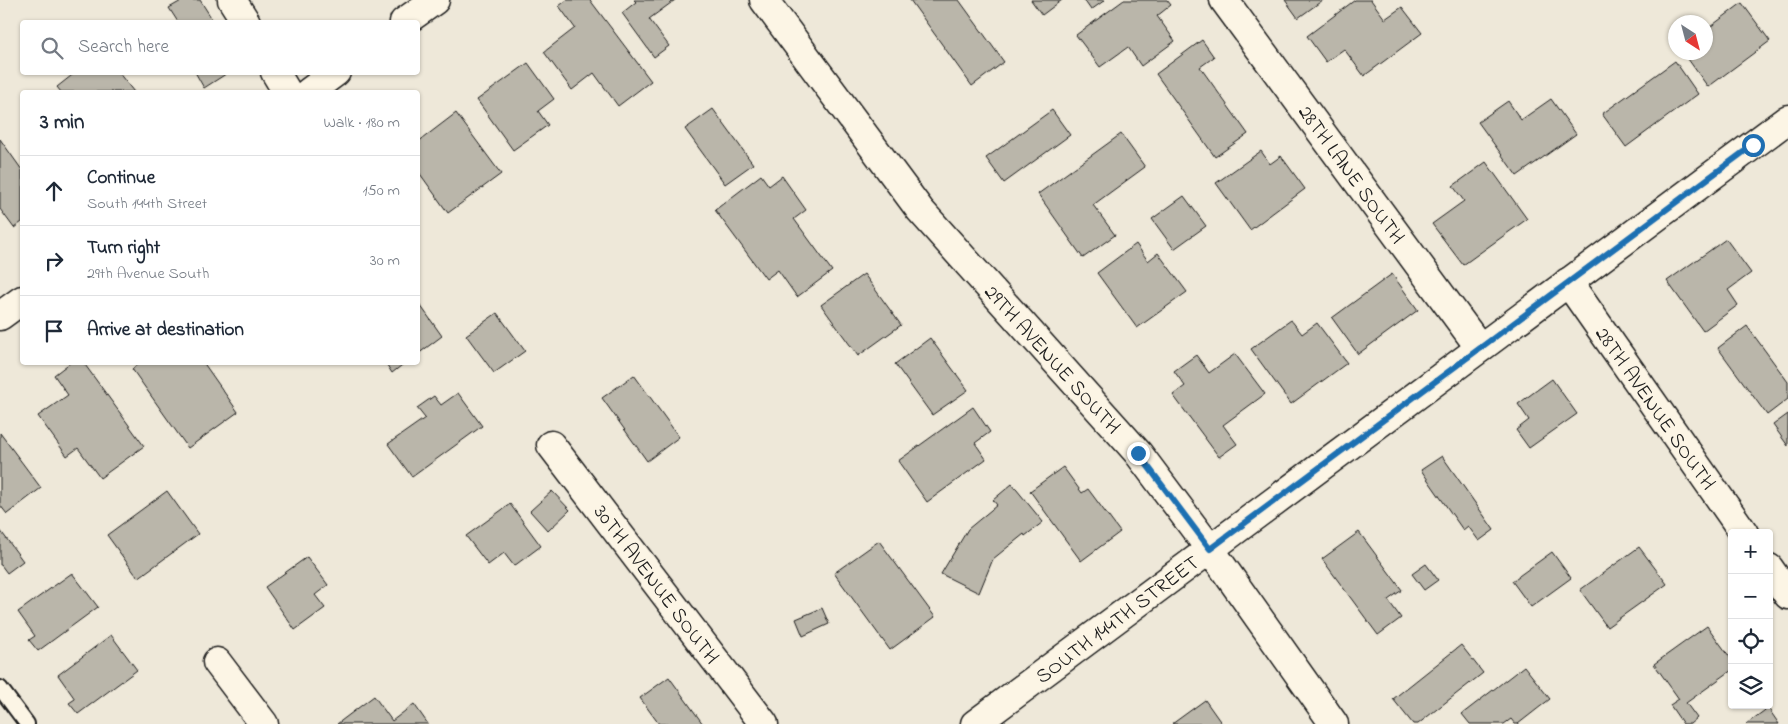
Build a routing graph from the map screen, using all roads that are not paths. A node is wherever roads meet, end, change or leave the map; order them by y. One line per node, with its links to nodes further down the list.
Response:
1 (232, 0): 5 (street)
2 (435, 0): 6 (street)
3 (764, 0): 18 (street, 29TH AVENUE SOUTH)
4 (1224, 0): 15 (street, 28TH LANE SOUTH)
5 (245, 20)
6 (407, 20)
7 (277, 75): 9 (street)
8 (332, 75): 10 (street)
9 (286, 90)
10 (312, 90)
11 (1788, 119): 12 (street, SOUTH 144TH STREET)
12 (1568, 282): 15 (street, SOUTH 144TH STREET); 17 (street, 28TH AVENUE SOUTH)
13 (20, 301): 14 (street)
14 (0, 316)
15 (1480, 348): 18 (street, SOUTH 144TH STREET)
16 (551, 445): 25 (street, 30TH AVENUE SOUTH)
17 (1741, 529)
18 (1210, 549): 26 (street, SOUTH 144TH STREET); 27 (street, 29TH AVENUE SOUTH)
19 (1773, 574): 20 (street)
20 (1788, 595)
21 (217, 662): 24 (street)
22 (0, 688): 23 (lane)
23 (27, 724)
24 (264, 724)
25 (764, 724)
26 (975, 724)
27 (1334, 724)

